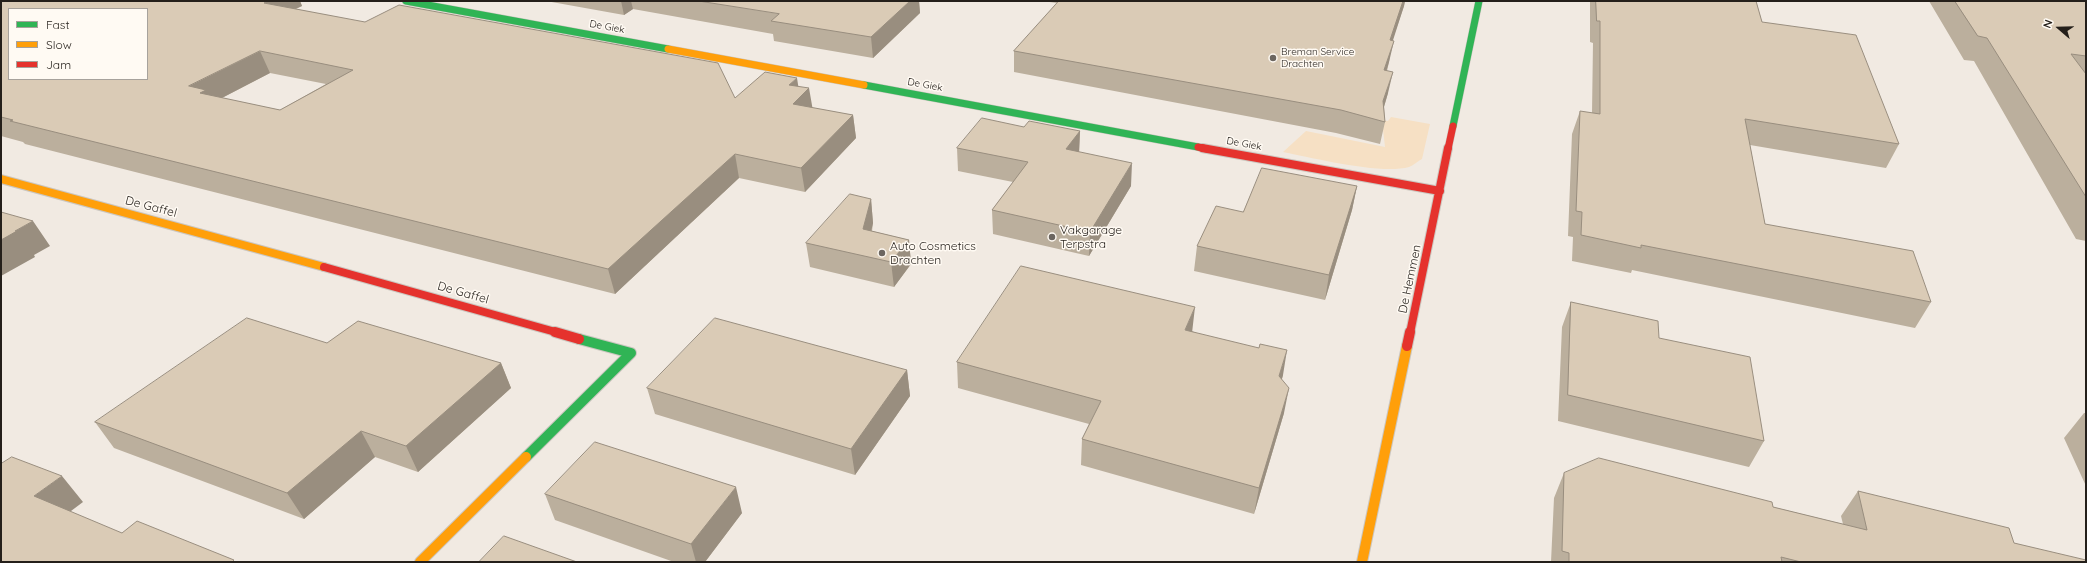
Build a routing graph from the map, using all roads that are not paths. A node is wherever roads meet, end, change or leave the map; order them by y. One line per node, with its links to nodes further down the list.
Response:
1 (406, 1): 4 (street, De Giek)
2 (1479, 1): 4 (street, De Hemmen)
3 (1, 179): 5 (street, De Gaffel)
4 (1440, 191): 6 (street, De Hemmen)
5 (420, 562)
6 (1362, 562)

